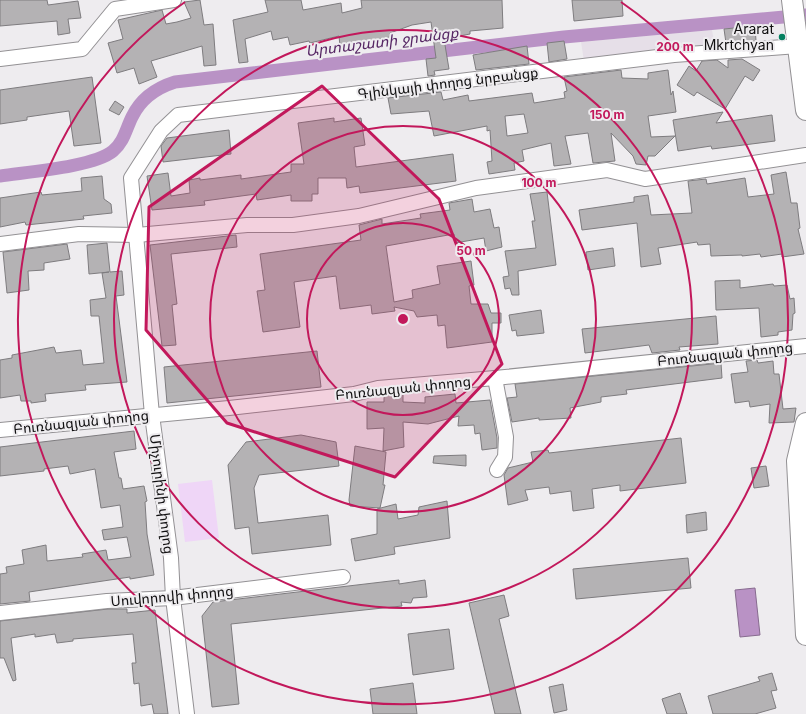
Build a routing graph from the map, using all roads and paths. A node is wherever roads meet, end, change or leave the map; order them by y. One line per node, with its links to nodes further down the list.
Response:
1 (174, 0): 4 (street)
2 (792, 0): 3 (main road)
3 (797, 41): 5 (main road); 7 (street, Գլինկայի փողոց նրբանցք)
4 (0, 58)
5 (806, 110)
6 (806, 155): 8 (street)
7 (131, 178): 8 (street, Միչուրինի փողոց)
8 (137, 235): 9 (street); 12 (street, Միչուրինի փողոց)
9 (0, 244)
10 (806, 346): 11 (street, Բուռնազյան փողոց)
11 (495, 378): 12 (street, Բուռնազյան փողոց); 15 (street)
12 (152, 416): 14 (street, Բուռնազյան փողոց); 17 (street, Միչուրինի փողոց)
13 (806, 423): 19 (main road)
14 (0, 430)
15 (498, 470)
16 (344, 577): 17 (street, Սուվորովի փողոց)
17 (173, 598): 18 (street, Սուվորովի փողոց); 20 (street, Միչուրինի փողոց)
18 (0, 613)
19 (806, 635)
20 (187, 714)

